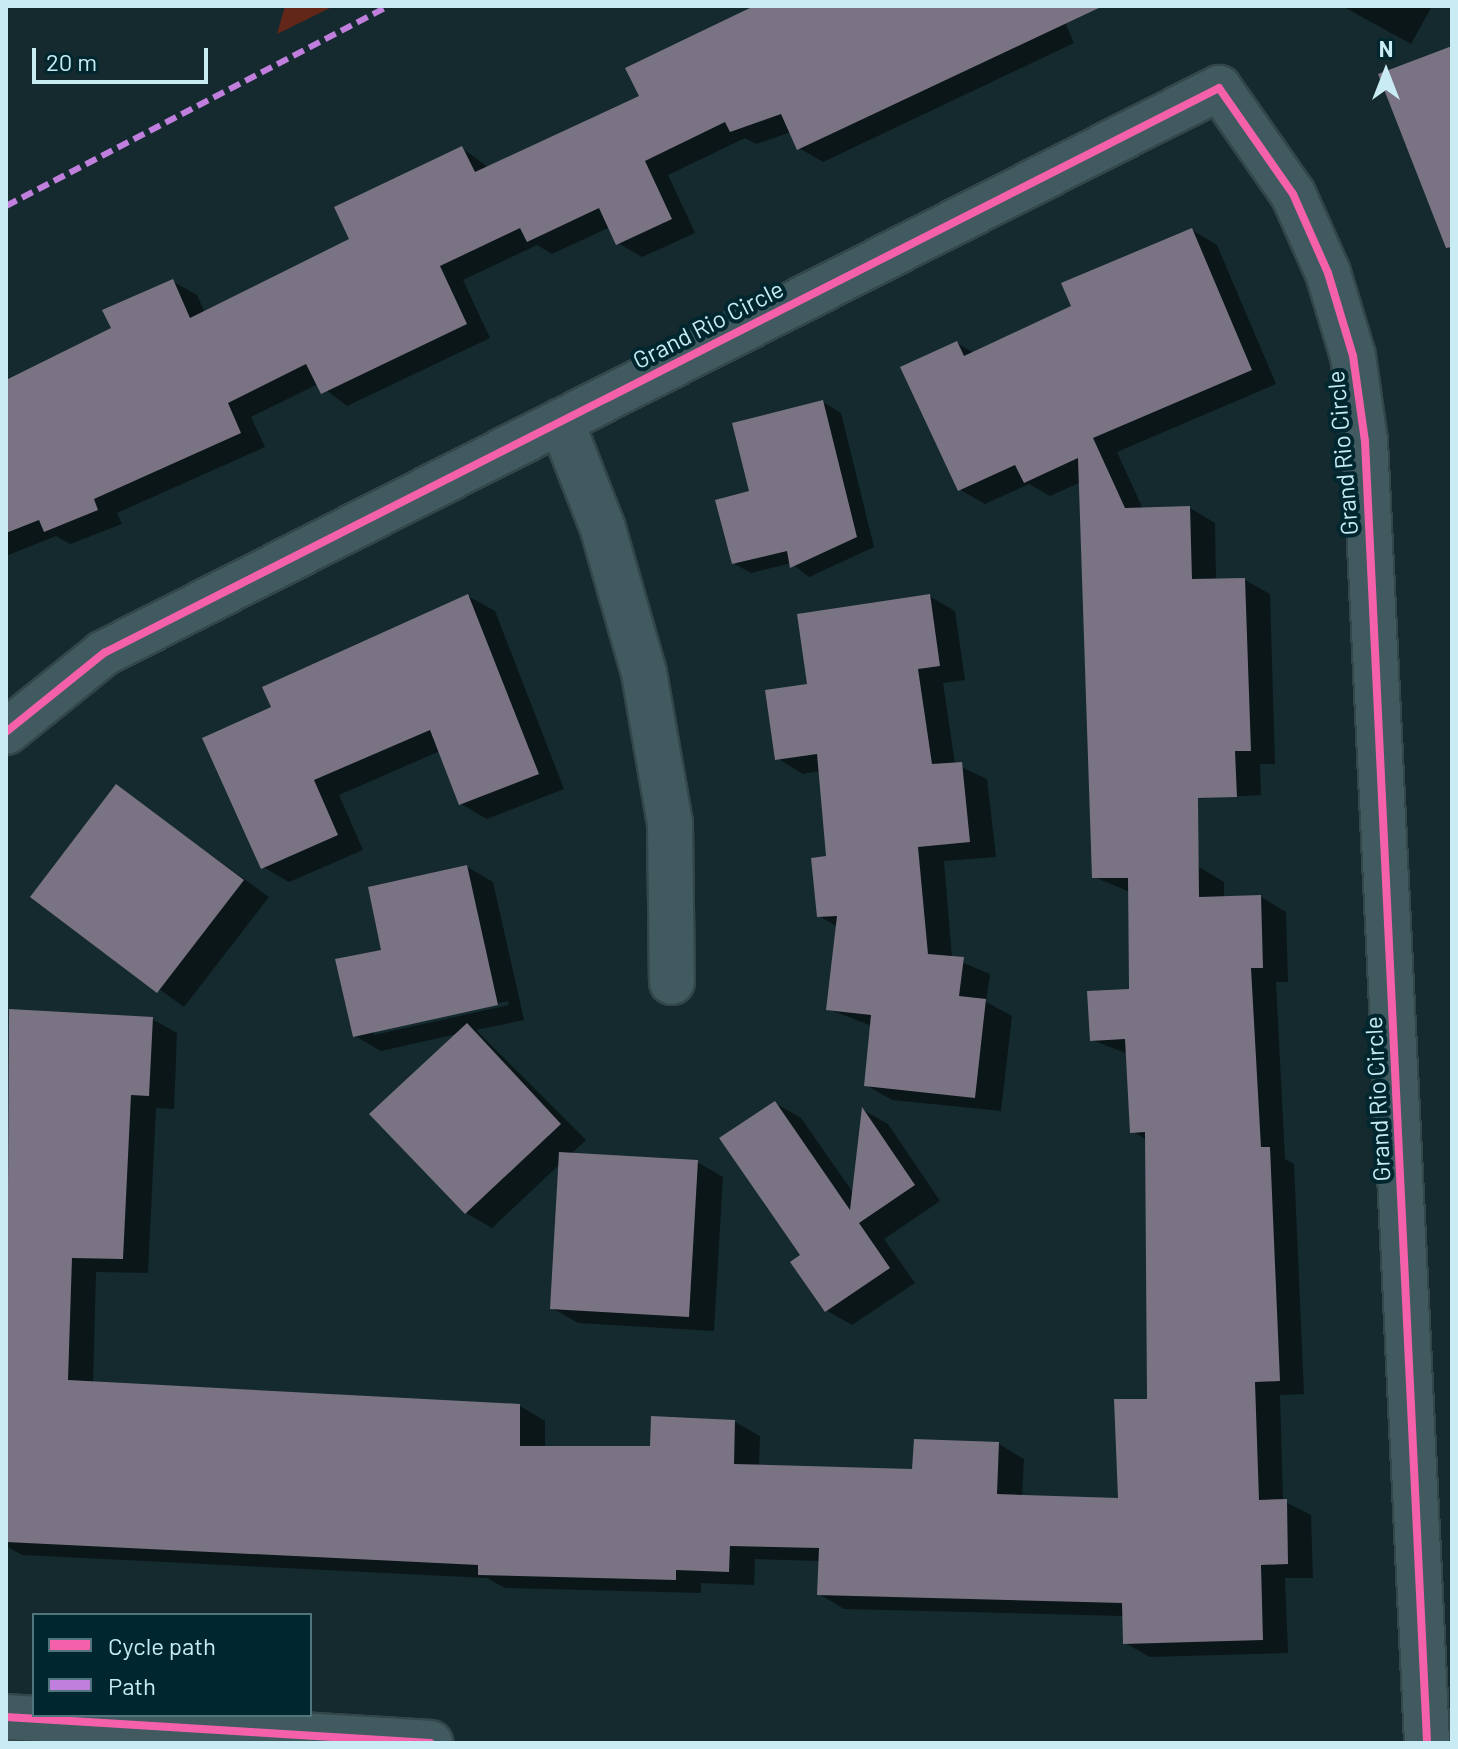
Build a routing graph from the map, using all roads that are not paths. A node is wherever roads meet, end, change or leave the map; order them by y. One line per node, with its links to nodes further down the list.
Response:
1 (561, 421): 2 (street, Grand Rio Circle); 3 (street); 6 (street, Grand Rio Circle)
2 (6, 732)
3 (672, 982)
4 (6, 1717): 5 (street)
5 (430, 1743)
6 (1427, 1743)

